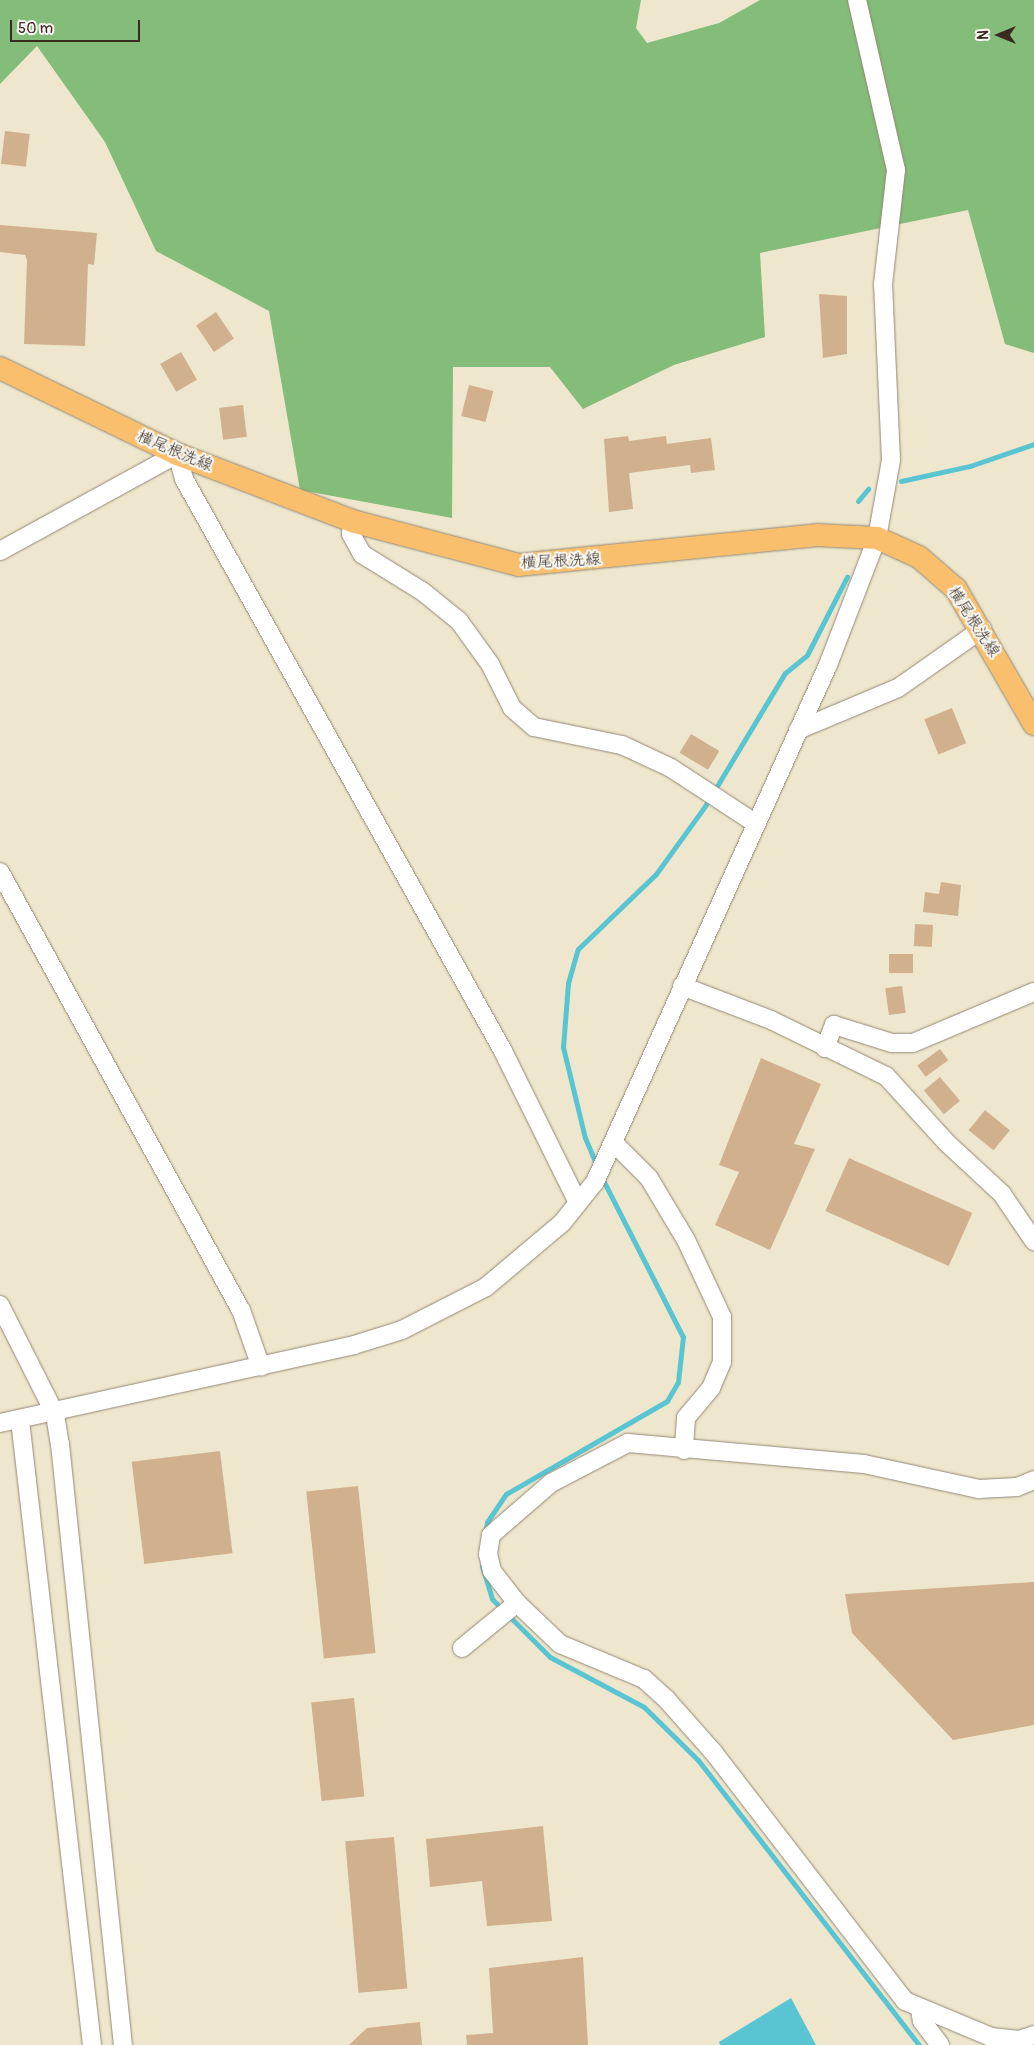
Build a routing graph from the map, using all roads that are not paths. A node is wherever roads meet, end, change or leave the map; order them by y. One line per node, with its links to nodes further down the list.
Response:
1 (857, 0): 5 (street)
2 (0, 368): 3 (main road, 横尾根洗線)
3 (178, 454): 4 (main road, 横尾根洗線); 6 (street); 16 (street)
4 (352, 521): 5 (main road, 横尾根洗線); 10 (street)
5 (877, 538): 7 (main road, 横尾根洗線); 9 (street)
6 (0, 551)
7 (982, 629): 8 (main road, 横尾根洗線); 9 (street)
8 (1034, 724)
9 (798, 730): 10 (street)
10 (755, 823): 12 (street)
11 (0, 872): 19 (street)
12 (682, 986): 14 (street); 15 (street)
13 (1034, 992): 14 (street)
14 (825, 1048): 17 (street)
15 (614, 1143): 16 (street); 23 (street)
16 (578, 1203): 19 (street)
17 (1034, 1241)
18 (0, 1304): 20 (street)
19 (261, 1367): 20 (street)
20 (55, 1414): 21 (street); 30 (street)
21 (20, 1420): 22 (street); 29 (street)
22 (0, 1423)
23 (684, 1450): 24 (street); 25 (street)
24 (1034, 1480)
25 (514, 1606): 26 (street); 27 (street)
26 (462, 1648)
27 (920, 2010): 28 (street); 31 (street)
28 (1034, 2035)
29 (92, 2045)
30 (123, 2045)
31 (940, 2045)

